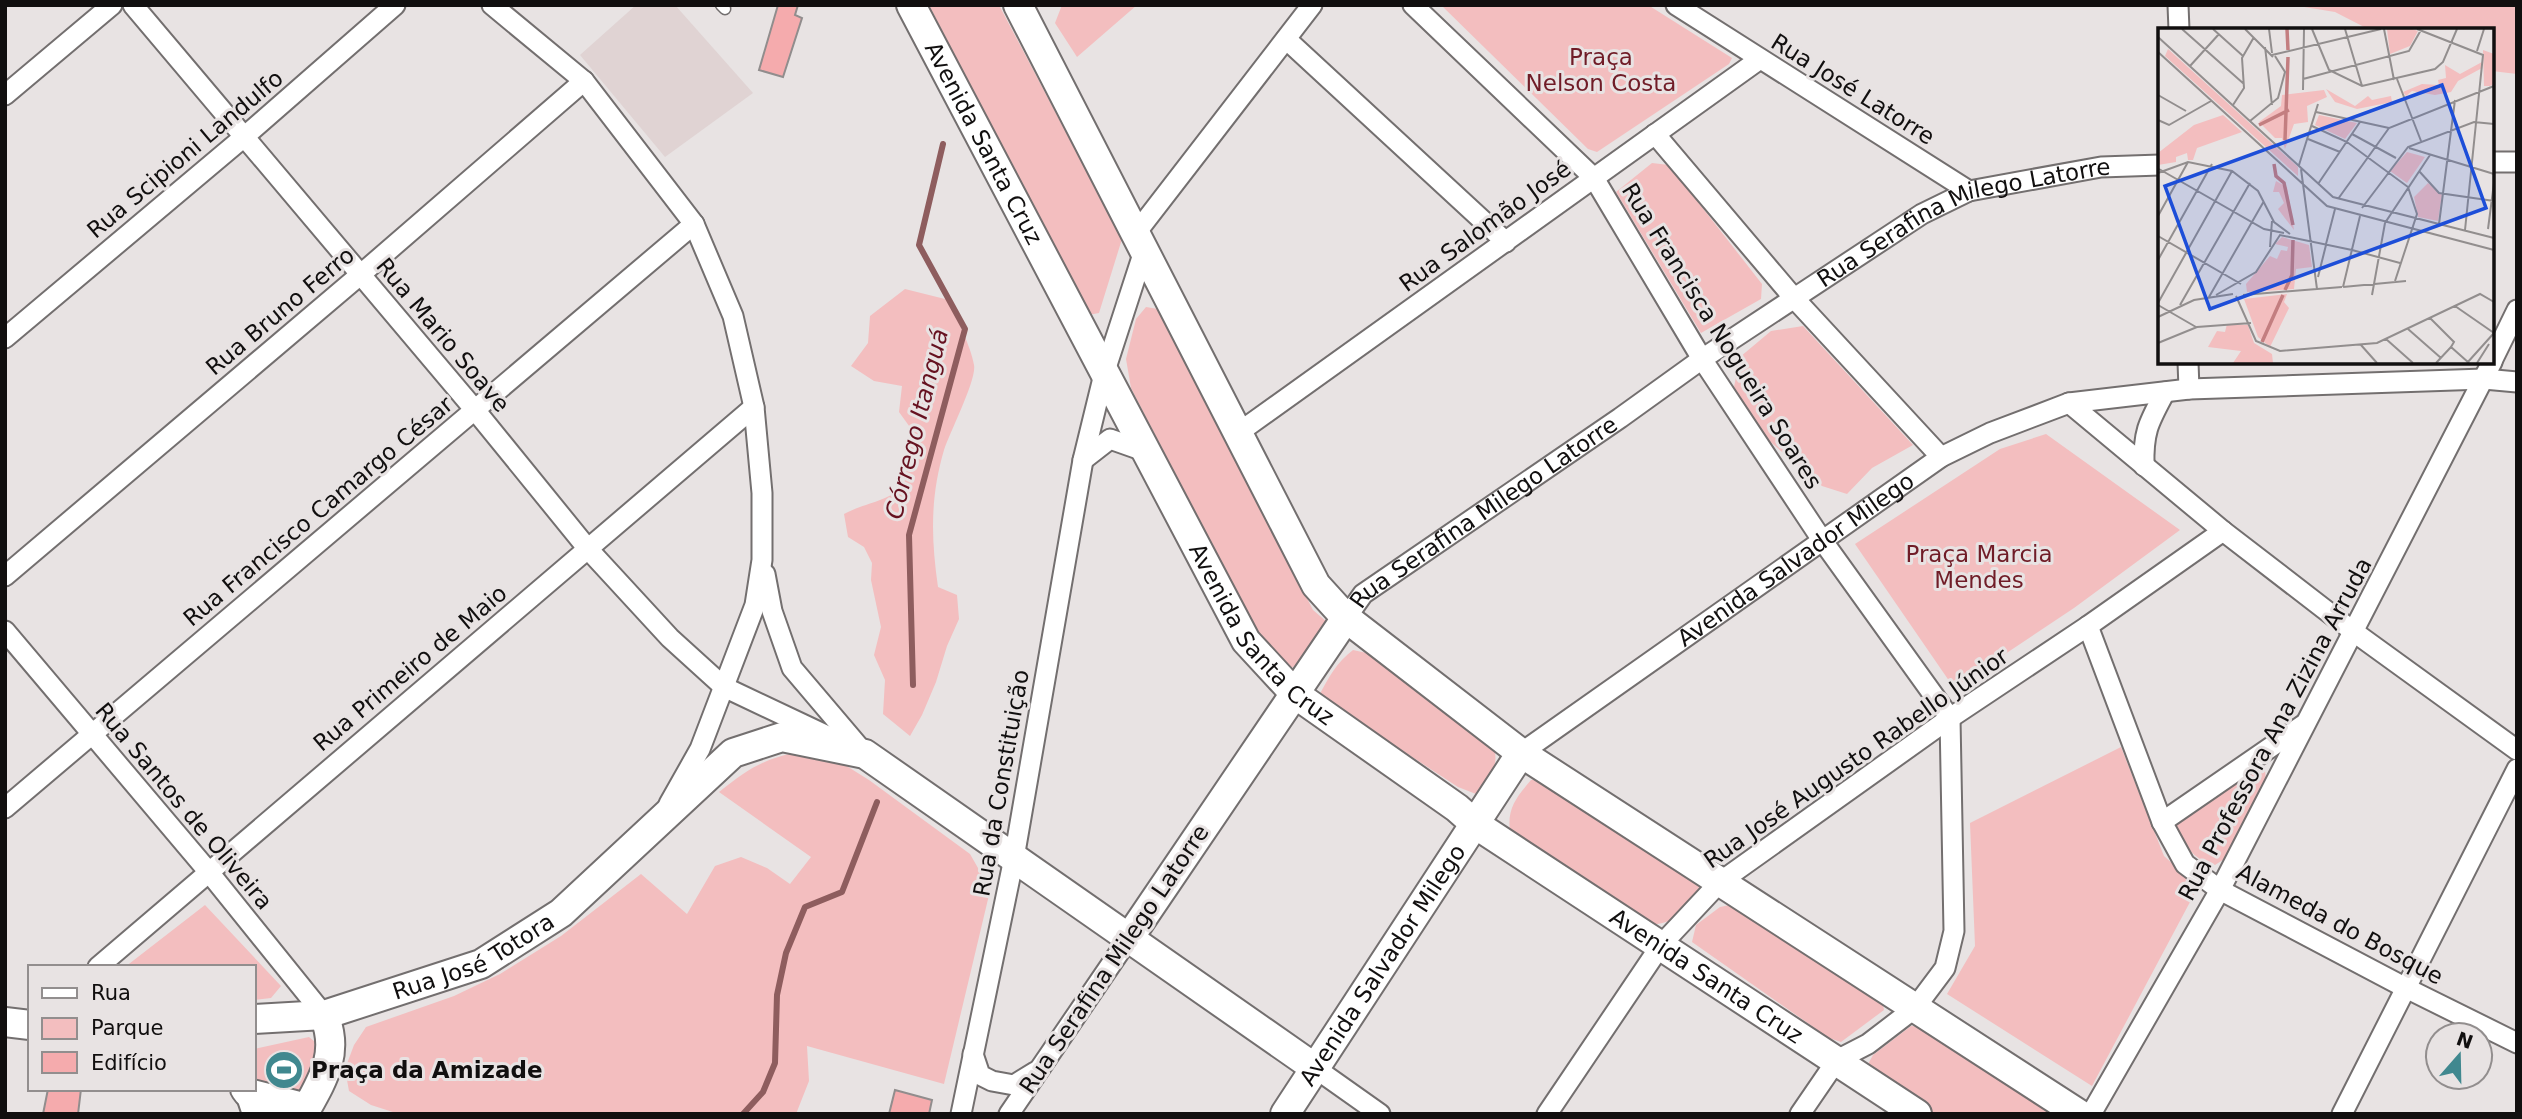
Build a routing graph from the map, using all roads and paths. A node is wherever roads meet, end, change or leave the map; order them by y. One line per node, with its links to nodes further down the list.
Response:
1 (112, 5): 15 (street)
2 (133, 5): 17 (street, Rua Mario Soave)
3 (395, 5): 17 (street, Rua Scipioni Landulfo)
4 (492, 5): 14 (street)
5 (911, 5): 34 (main road, Avenida Santa Cruz)
6 (1018, 5): 24 (main road)
7 (1312, 5): 12 (street, Rua da Constituição)
8 (1413, 5): 21 (street, Rua Francisca Nogueira Soares)
9 (1676, 5): 13 (street, Rua José Latorre)
10 (2178, 5): 11 (street)
11 (2179, 28)
12 (1286, 39): 24 (street, Rua da Constituição); 25 (street)
13 (1760, 59): 16 (street, Rua Salomão José); 22 (street, Rua José Latorre)
14 (584, 80): 23 (street); 26 (street, Rua Bruno Ferro)
15 (5, 95)
16 (1656, 134): 21 (street, Rua Salomão José); 27 (street)
17 (244, 137): 26 (street, Rua Mario Soave); 29 (street, Rua Scipioni Landulfo)
18 (2494, 162): 19 (street)
19 (2517, 162)
20 (2158, 165): 22 (street, Rua Serafina Milego Latorre)
21 (1594, 178): 25 (street, Rua Salomão José); 31 (street, Rua Francisca Nogueira Soares)
22 (1969, 191): 27 (street, Rua Serafina Milego Latorre)
23 (694, 224): 39 (street); 40 (street, Rua Francisco Camargo César)
24 (1140, 242): 34 (street, Rua da Constituição); 41 (main road)
25 (1506, 242): 41 (street, Rua Salomão José)
26 (360, 275): 40 (street, Rua Mario Soave); 50 (street, Rua Bruno Ferro)
27 (1793, 297): 31 (street, Rua Serafina Milego Latorre); 43 (street)
28 (2517, 310): 30 (street, Rua Professora Ana Zizina Arruda)
29 (5, 338)
30 (2494, 358)
31 (1702, 359): 47 (street, Rua Francisca Nogueira Soares); 51 (street, Rua Serafina Milego Latorre)
32 (2188, 364): 36 (street)
33 (2489, 368): 35 (street, Avenida Salvador Milego); 36 (street, Avenida Salvador Milego); 54 (street, Rua Professora Ana Zizina Arruda)
34 (1104, 374): 42 (main road, Avenida Santa Cruz); 44 (street, Rua da Constituição)
35 (2517, 382)
36 (2189, 389): 37 (street, Avenida Salvador Milego)
37 (2165, 392): 38 (street, Avenida Salvador Milego); 45 (street)
38 (2069, 402): 43 (street, Avenida Salvador Milego); 45 (street)
39 (754, 407): 48 (street, Rua Primeiro de Maio); 49 (street)
40 (475, 410): 48 (street, Rua Mario Soave); 59 (street, Rua Francisco Camargo César)
41 (1238, 433): 51 (main road)
42 (1144, 451): 44 (street); 56 (main road, Avenida Santa Cruz)
43 (1941, 457): 47 (street, Avenida Salvador Milego)
44 (1083, 460): 70 (street, Rua da Constituição)
45 (2144, 466): 46 (street)
46 (2222, 531): 52 (street, Rua José Augusto Rabello Júnior); 54 (street)
47 (1822, 540): 57 (street, Rua Francisca Nogueira Soares); 61 (street, Avenida Salvador Milego)
48 (588, 549): 55 (street, Rua Mario Soave); 71 (street, Rua Primeiro de Maio)
49 (762, 560): 55 (street, Rua José Totora); 62 (street)
50 (5, 576)
51 (1346, 618): 56 (main road, Rua Serafina Milego Latorre); 61 (main road)
52 (2088, 626): 57 (street, Rua José Augusto Rabello Júnior); 68 (street, Alameda do Bosque)
53 (5, 631): 59 (street, Rua Santos de Oliveira)
54 (2354, 632): 58 (street, Rua Professora Ana Zizina Arruda); 60 (street)
55 (724, 687): 62 (street, Rua Mario Soave); 67 (street, Rua José Totora)
56 (1294, 694): 69 (main road, Avenida Santa Cruz); 74 (main road, Rua Serafina Milego Latorre)
57 (1950, 718): 72 (street, Rua José Augusto Rabello Júnior); 78 (street)
58 (2308, 722): 63 (street); 65 (street, Rua Professora Ana Zizina Arruda)
59 (93, 734): 66 (street, Rua Francisco Camargo César); 71 (street, Rua Santos de Oliveira)
60 (2517, 750)
61 (1521, 753): 69 (main road, Avenida Salvador Milego); 72 (main road)
62 (865, 754): 67 (main road, Rua José Totora); 70 (main road)
63 (2257, 759): 65 (street); 68 (street)
64 (2517, 769): 77 (street)
65 (2277, 780): 73 (street, Rua Professora Ana Zizina Arruda)
66 (5, 808)
67 (658, 822): 79 (main road, Rua José Totora)
68 (2162, 822): 73 (street, Alameda do Bosque)
69 (1475, 824): 75 (main road, Avenida Santa Cruz); 87 (main road, Avenida Salvador Milego)
70 (1014, 858): 74 (main road); 85 (street, Rua da Constituição)
71 (208, 870): 76 (street, Rua Primeiro de Maio); 79 (street, Rua Santos de Oliveira)
72 (1720, 882): 75 (street, Rua José Augusto Rabello Júnior); 78 (main road)
73 (2220, 890): 77 (street, Alameda do Bosque); 99 (street, Rua Professora Ana Zizina Arruda)
74 (1129, 938): 87 (main road); 88 (street, Rua Serafina Milego Latorre)
75 (1661, 945): 86 (main road, Avenida Santa Cruz); 95 (street, Rua José Augusto Rabello Júnior)
76 (99, 965)
77 (2406, 988): 84 (street, Alameda do Bosque); 100 (street)
78 (1915, 1008): 86 (street); 98 (main road)
79 (324, 1015): 80 (main road, Rua José Totora); 83 (main road); 90 (main road)
80 (256, 1019)
81 (5, 1022): 82 (main road)
82 (28, 1025)
83 (256, 1036)
84 (2517, 1043)
85 (973, 1054): 88 (street); 91 (street, Rua da Constituição)
86 (1838, 1060): 96 (street); 97 (main road, Avenida Santa Cruz)
87 (1315, 1068): 93 (main road, Avenida Salvador Milego); 94 (street)
88 (1040, 1069): 92 (street, Rua Serafina Milego Latorre)
89 (249, 1099): 90 (main road)
90 (313, 1112)
91 (961, 1114)
92 (1009, 1114)
93 (1284, 1114)
94 (1380, 1114)
95 (1547, 1114)
96 (1800, 1114)
97 (1917, 1114)
98 (2079, 1114)
99 (2091, 1114)
100 (2342, 1114)

